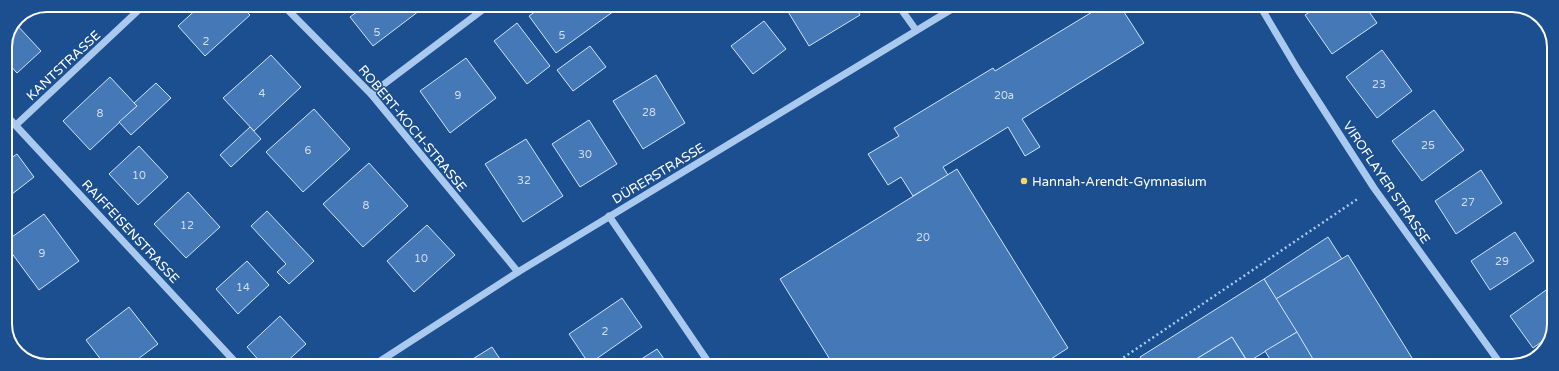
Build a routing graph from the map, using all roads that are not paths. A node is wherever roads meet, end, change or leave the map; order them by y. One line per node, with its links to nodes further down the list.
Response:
1 (137, 12): 10 (street, KANTSTRASSE)
2 (290, 12): 8 (street, ROBERT-KOCH-STRASSE)
3 (480, 12): 8 (street)
4 (902, 12): 7 (street)
5 (947, 12): 7 (street, DÜRERSTRASSE)
6 (1264, 12): 16 (street, VIROFLAYER STRASSE)
7 (916, 30): 11 (street, DÜRERSTRASSE)
8 (371, 94): 12 (street, ROBERT-KOCH-STRASSE)
9 (12, 121): 10 (street, RAIFFEISENSTRASSE)
10 (16, 125): 13 (street, RAIFFEISENSTRASSE)
11 (609, 216): 12 (street, DÜRERSTRASSE); 15 (street)
12 (518, 272): 14 (street, DÜRERSTRASSE)
13 (232, 359)
14 (383, 359)
15 (706, 359)
16 (1497, 359)

